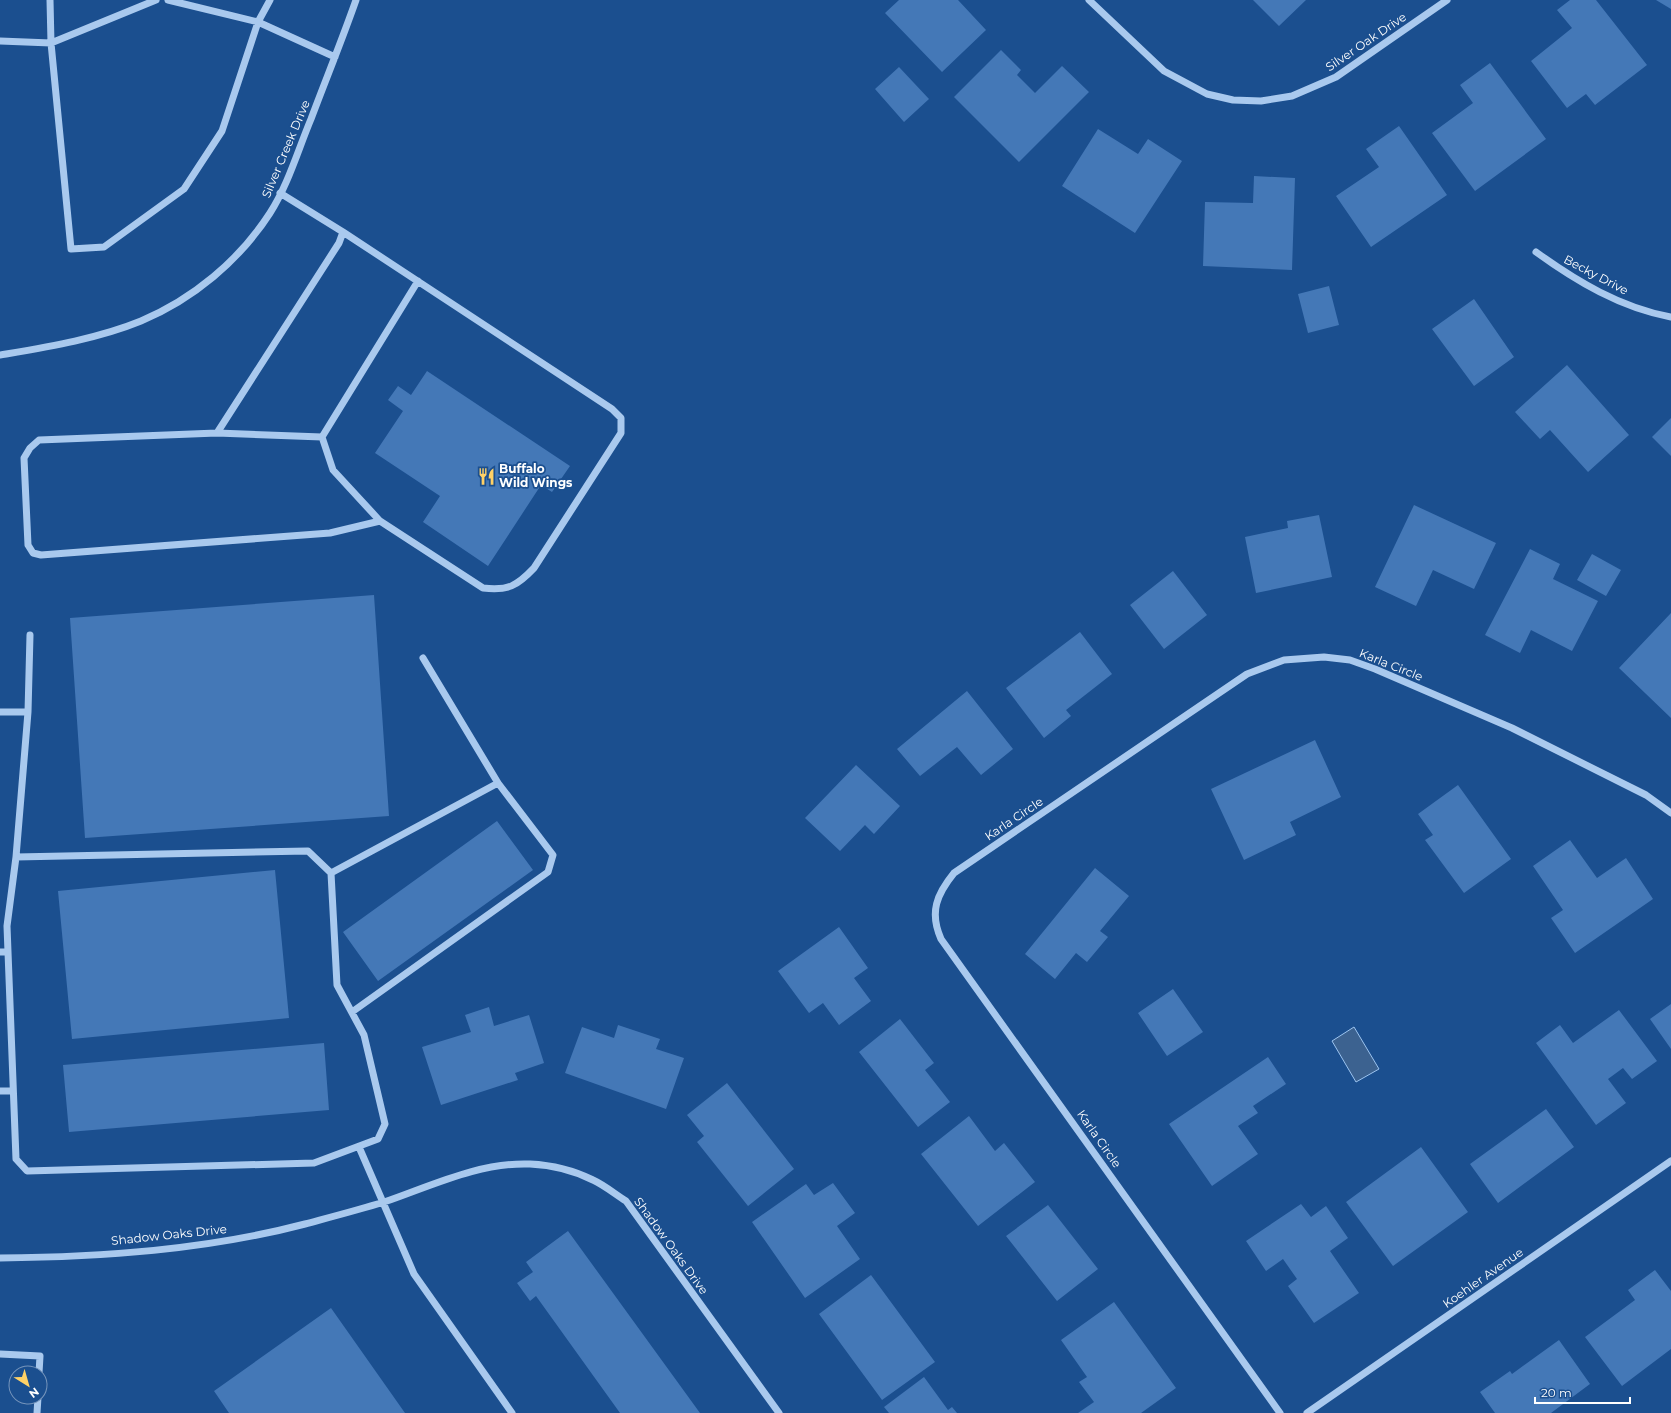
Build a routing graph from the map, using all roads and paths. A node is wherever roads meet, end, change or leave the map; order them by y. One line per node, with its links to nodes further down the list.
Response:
1 (50, 0): 10 (street)
2 (156, 0): 10 (street)
3 (168, 0): 8 (street)
4 (270, 0): 8 (street)
5 (356, 0): 11 (street, Silver Creek Drive)
6 (1089, 0): 7 (street, Silver Oak Drive)
7 (1447, 0)
8 (258, 22): 10 (street); 11 (street)
9 (0, 41): 10 (street)
10 (51, 43)
11 (335, 57): 12 (street, Silver Creek Drive)
12 (280, 193): 13 (street); 17 (street, Silver Creek Drive)
13 (343, 232): 15 (street); 18 (street)
14 (1536, 252): 16 (street, Becky Drive)
15 (418, 281): 19 (street); 20 (street)
16 (1671, 317)
17 (0, 354)
18 (217, 433): 19 (street); 20 (street)
19 (322, 437): 20 (street)
20 (380, 521)
21 (30, 635): 24 (street)
22 (423, 658): 25 (street)
23 (0, 712): 24 (street)
24 (28, 712): 27 (street)
25 (498, 783): 28 (street); 31 (street)
26 (1671, 813): 42 (street, Karla Circle)
27 (16, 857): 28 (street); 30 (street)
28 (331, 873): 31 (street)
29 (0, 952): 30 (street)
30 (8, 952): 33 (street)
31 (352, 1012): 34 (street)
32 (0, 1091): 33 (street)
33 (13, 1091): 34 (street)
34 (359, 1147): 36 (street)
35 (1671, 1161): 43 (street, Koehler Avenue)
36 (384, 1202): 37 (street, Shadow Oaks Drive); 40 (street); 41 (street, Shadow Oaks Drive)
37 (0, 1258)
38 (0, 1354): 39 (street)
39 (39, 1365)
40 (512, 1413)
41 (779, 1413)
42 (1280, 1413)
43 (1307, 1413)

